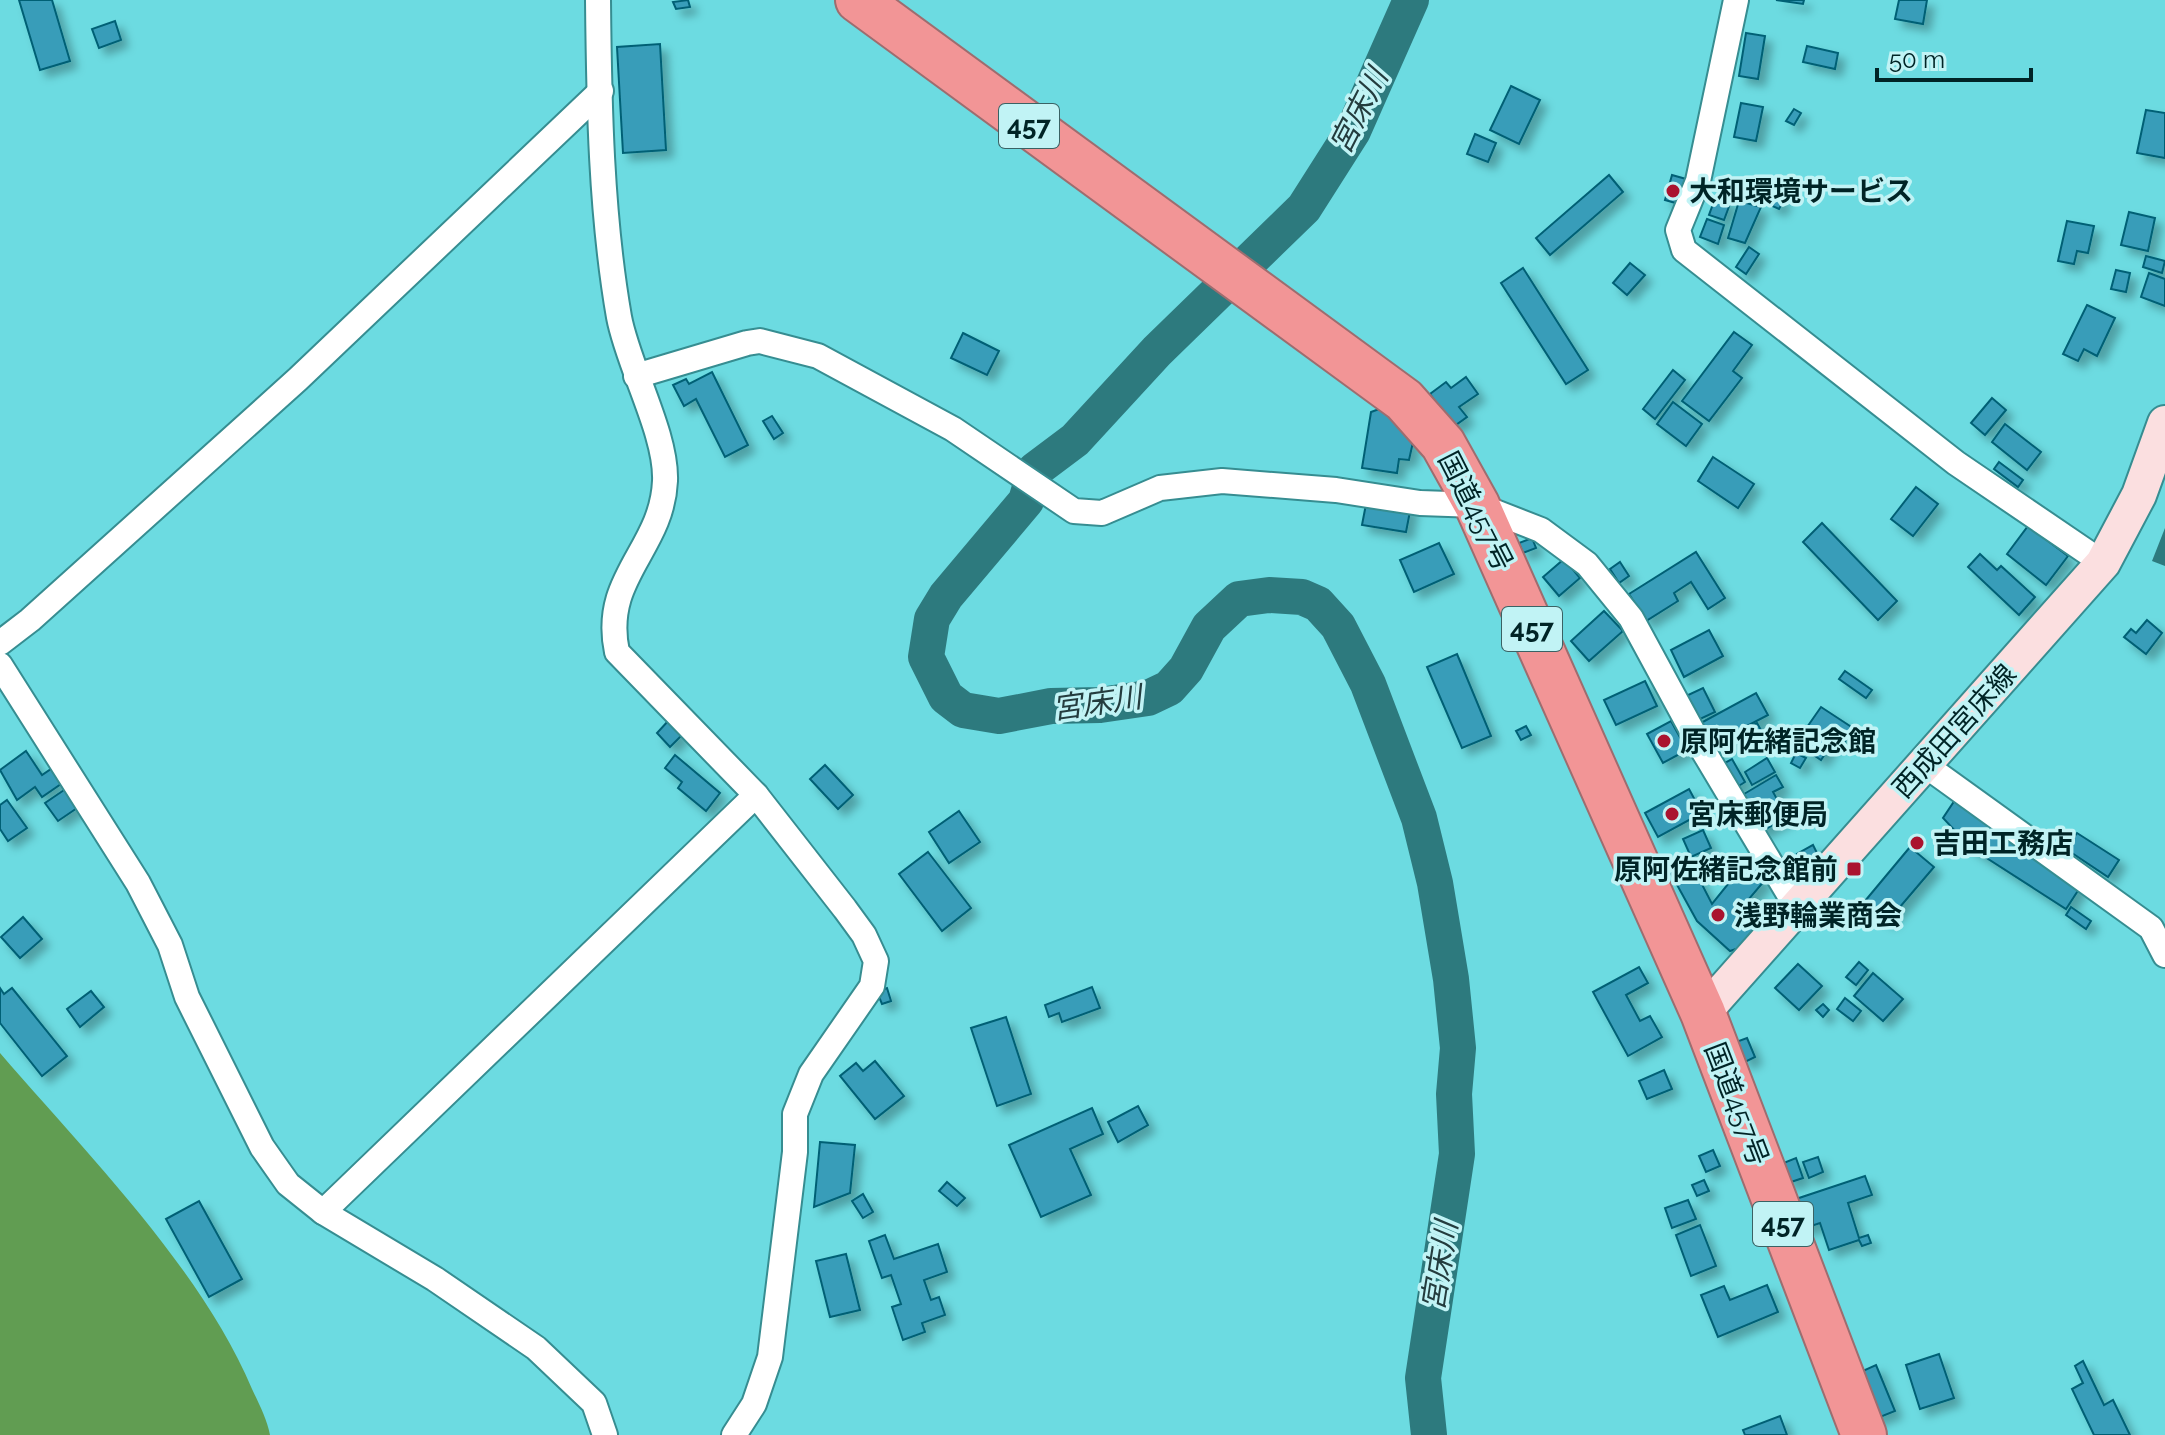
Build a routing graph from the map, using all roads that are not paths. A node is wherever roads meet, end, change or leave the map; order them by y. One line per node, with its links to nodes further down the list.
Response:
1 (598, 0): 4 (street)
2 (858, 0): 7 (highway, 国道457号 / 457)
3 (1736, 0): 8 (street)
4 (601, 91): 5 (street); 9 (street)
5 (636, 376): 7 (street); 12 (street)
6 (2165, 423): 8 (main road, 西成田宮床線)
7 (1477, 505): 13 (street); 15 (highway, 国道457号 / 457)
8 (2103, 563): 11 (main road, 西成田宮床線)
9 (0, 643)
10 (0, 665): 16 (street)
11 (1925, 765): 13 (main road, 西成田宮床線); 14 (street)
12 (756, 795): 16 (street); 18 (street)
13 (1796, 906): 15 (main road, 西成田宮床線)
14 (2165, 955)
15 (1703, 1013): 19 (highway, 国道457号 / 457)
16 (323, 1212): 17 (street)
17 (605, 1435)
18 (734, 1435)
19 (1864, 1435)

